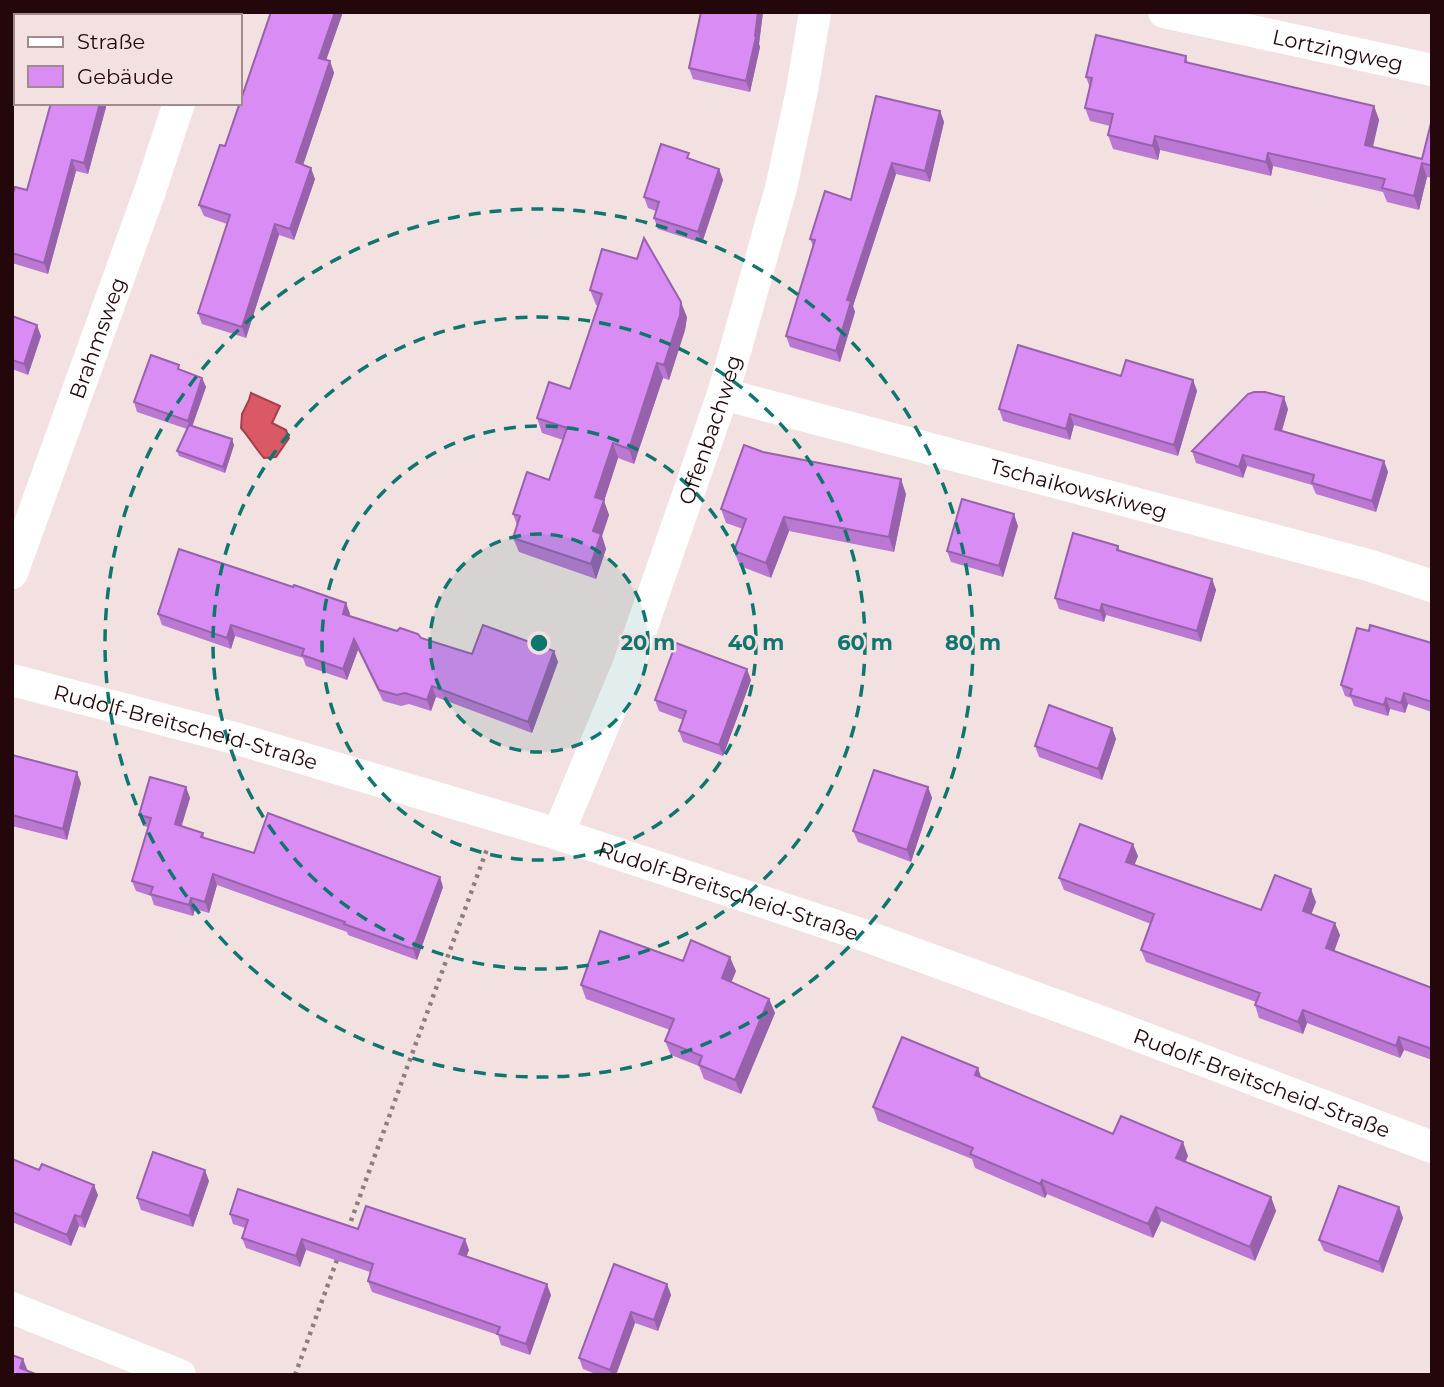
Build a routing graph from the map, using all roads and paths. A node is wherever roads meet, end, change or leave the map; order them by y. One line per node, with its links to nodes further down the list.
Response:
1 (816, 12): 5 (street, Offenbachweg)
2 (1164, 12): 3 (street, Lortzingweg)
3 (1432, 70)
4 (178, 105): 6 (street, Brahmsweg)
5 (723, 394): 7 (street, Tschaikowskiweg); 9 (street, Offenbachweg)
6 (12, 573)
7 (1432, 586)
8 (12, 680): 9 (street, Rudolf-Breitscheid-Straße)
9 (558, 834): 11 (street, Rudolf-Breitscheid-Straße)
10 (489, 845): 12 (path)
11 (1432, 1147)
12 (346, 1234)
13 (342, 1247): 16 (path)
14 (12, 1308): 15 (street)
15 (180, 1375)
16 (295, 1375)

